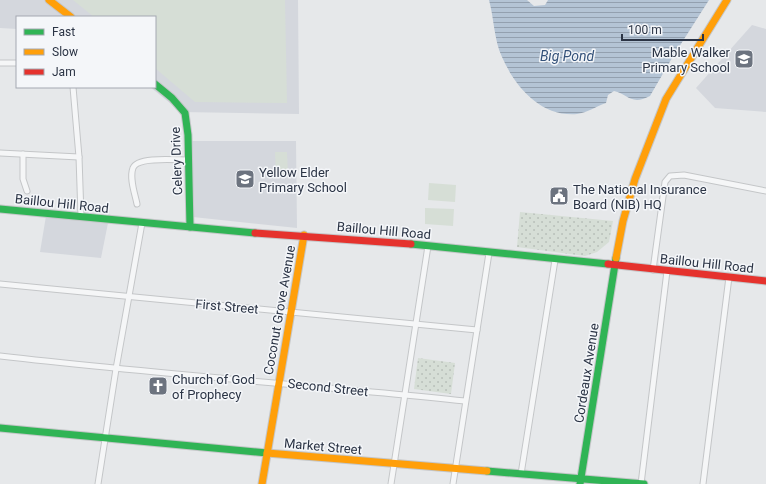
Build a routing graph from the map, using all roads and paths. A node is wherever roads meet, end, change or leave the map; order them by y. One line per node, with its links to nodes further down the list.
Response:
1 (49, 0): 3 (main road)
2 (724, 2): 23 (main road, Cordeaux Avenue)
3 (70, 16)
4 (0, 63): 5 (street)
5 (16, 63)
6 (156, 85): 11 (main road, Celery Drive)
7 (73, 88): 10 (street)
8 (0, 153): 9 (street)
9 (23, 154): 10 (street); 12 (street)
10 (79, 157): 16 (street)
11 (188, 160): 14 (street); 18 (main road, Celery Drive)
12 (27, 190)
13 (766, 191): 24 (street)
14 (137, 204)
15 (0, 209): 16 (main road, Baillou Hill Road)
16 (81, 216): 17 (main road, Baillou Hill Road)
17 (142, 223): 18 (main road, Baillou Hill Road); 29 (street)
18 (190, 227): 19 (main road, Baillou Hill Road)
19 (304, 235): 20 (main road, Baillou Hill Road); 30 (main road, Coconut Grove Avenue)
20 (428, 246): 21 (main road, Baillou Hill Road); 31 (street)
21 (489, 253): 22 (main road, Baillou Hill Road); 32 (street)
22 (555, 260): 23 (main road, Baillou Hill Road); 43 (street)
23 (615, 266): 24 (main road, Baillou Hill Road); 44 (main road, Cordeaux Avenue)
24 (653, 270): 25 (main road, Baillou Hill Road)
25 (667, 271): 26 (main road, Baillou Hill Road); 49 (street)
26 (729, 277): 27 (main road, Baillou Hill Road); 51 (street)
27 (766, 278)
28 (0, 284): 29 (street, First Street)
29 (129, 297): 30 (street, First Street); 34 (street)
30 (291, 311): 31 (street, First Street); 35 (main road, Coconut Grove Avenue)
31 (417, 323): 32 (street, First Street); 36 (street)
32 (477, 330): 37 (street)
33 (0, 356): 34 (street, Second Street)
34 (116, 369): 35 (street, Second Street); 39 (street)
35 (279, 382): 36 (street, Second Street); 40 (main road, Coconut Grove Avenue)
36 (405, 395): 37 (street, Second Street); 41 (street)
37 (466, 401): 42 (street)
38 (0, 428): 39 (main road, Market Street)
39 (105, 437): 40 (main road, Market Street); 45 (street)
40 (267, 453): 41 (main road, Market Street); 46 (main road, Coconut Grove Avenue)
41 (394, 464): 42 (main road, Market Street); 47 (street)
42 (455, 469): 43 (main road, Market Street); 48 (street)
43 (521, 474): 44 (main road, Market Street)
44 (581, 481): 49 (main road, Market Street)
45 (98, 484)
46 (262, 484)
47 (391, 484)
48 (453, 484)
49 (641, 484): 50 (main road, Market Street)
50 (644, 484)
51 (703, 484)

